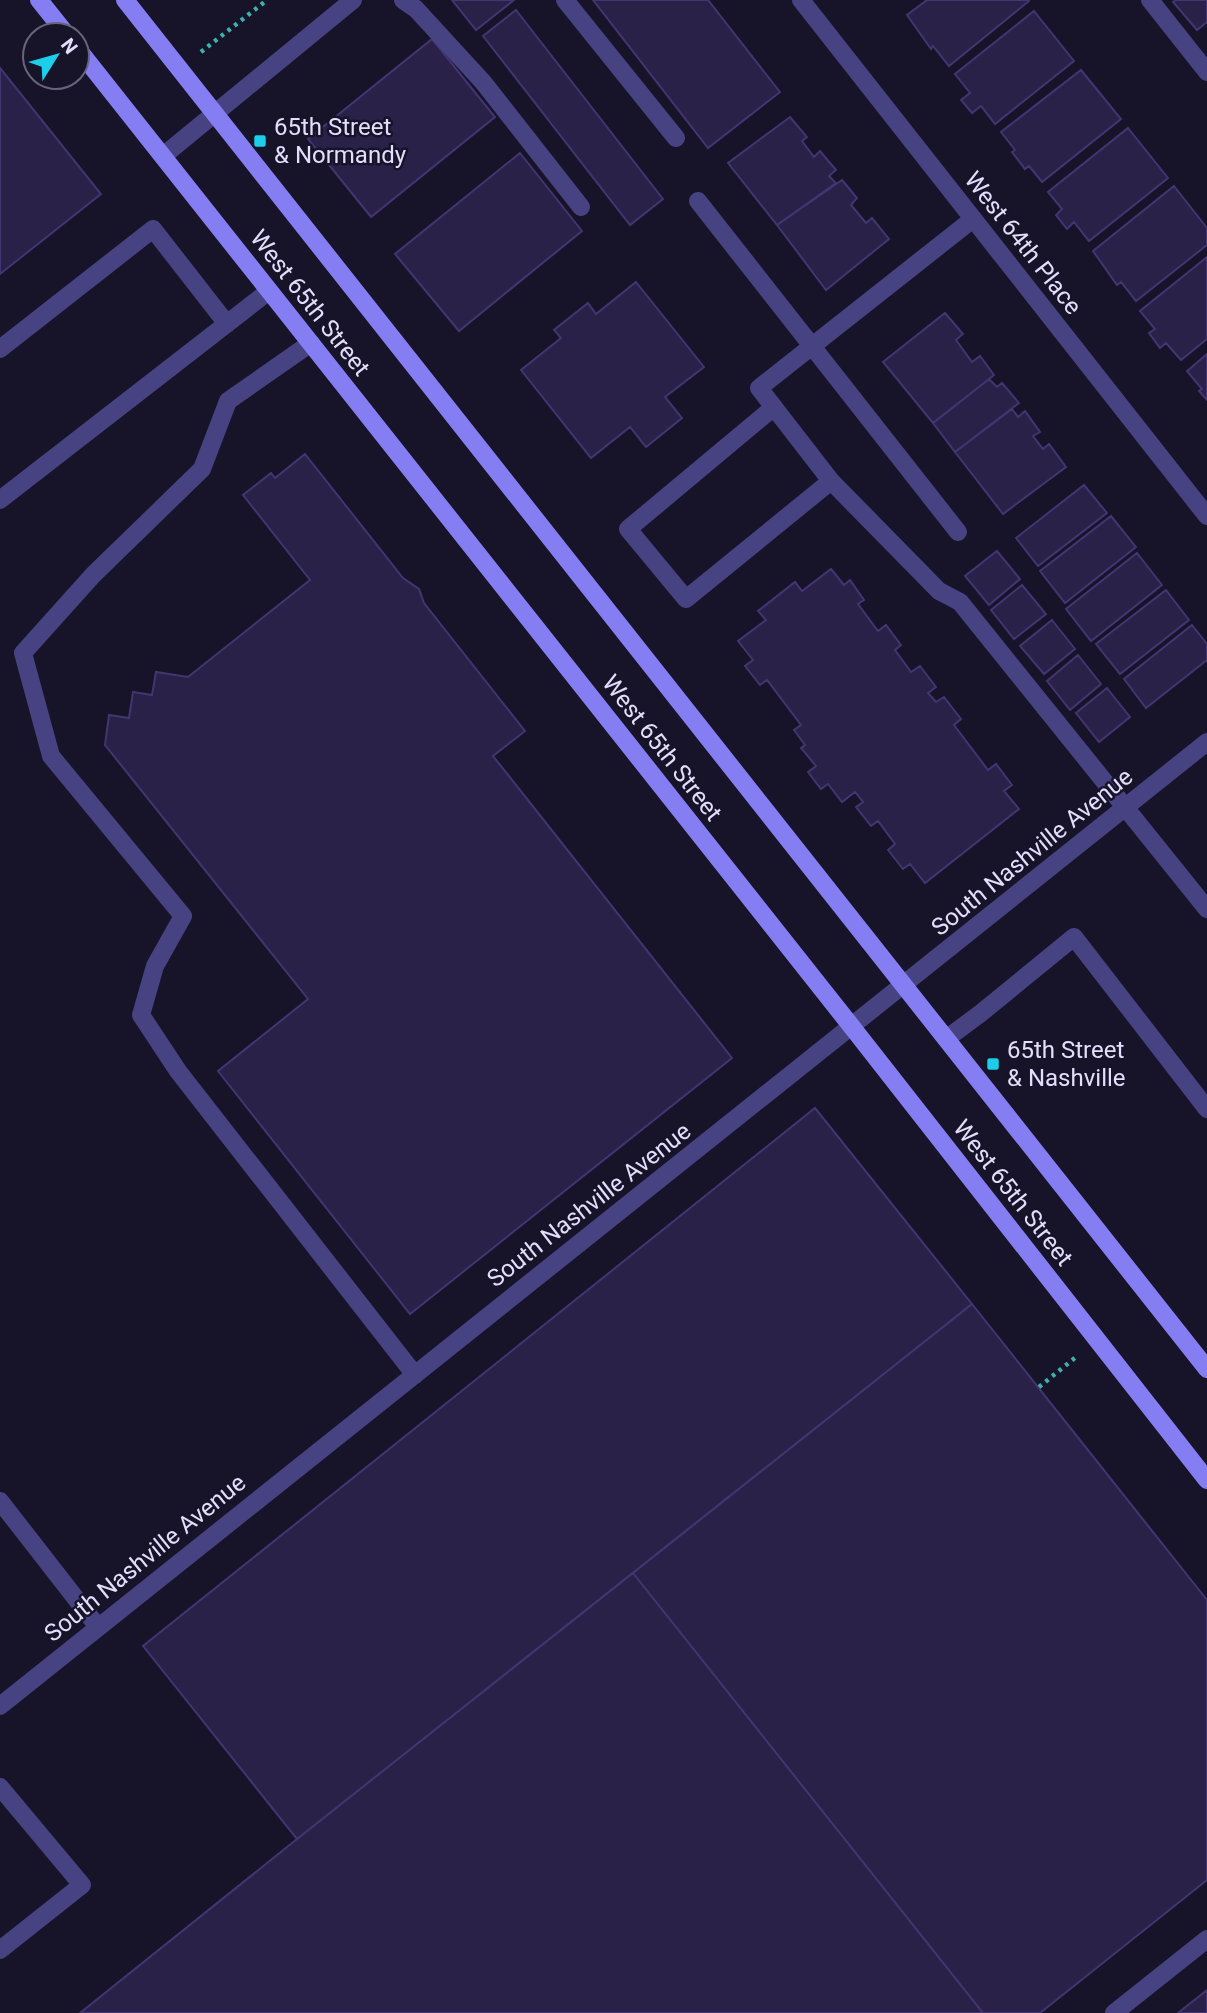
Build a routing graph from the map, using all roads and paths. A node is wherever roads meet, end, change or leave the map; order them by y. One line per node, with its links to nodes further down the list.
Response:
1 (39, 0): 9 (street)
2 (125, 0): 13 (street, West 65th Street)
3 (267, 0): 10 (path)
4 (353, 0): 13 (street)
5 (403, 0): 17 (street)
6 (565, 0): 14 (street)
7 (801, 0): 18 (street, West 64th Place)
8 (1150, 0): 12 (street)
9 (56, 21)
10 (198, 54)
11 (91, 66): 15 (street, West 65th Street)
12 (1207, 72)
13 (215, 113): 15 (street); 32 (street, West 65th Street)
14 (676, 138)
15 (163, 156): 19 (street, West 65th Street)
16 (698, 201): 22 (street)
17 (581, 207)
18 (973, 219): 22 (street); 27 (street, West 64th Place)
19 (269, 291): 20 (street); 21 (street, West 65th Street)
20 (227, 324): 23 (street); 26 (street)
21 (311, 343): 33 (street, West 65th Street); 38 (street)
22 (812, 345): 24 (street); 28 (street)
23 (0, 349)
24 (774, 407): 25 (street); 25 (street)
25 (831, 481): 30 (street)
26 (1, 497)
27 (1207, 516)
28 (958, 533)
29 (1207, 742): 30 (street, South Nashville Avenue)
30 (1125, 808): 31 (street); 32 (street, South Nashville Avenue)
31 (1207, 909)
32 (904, 986): 33 (street, South Nashville Avenue); 34 (street, West 65th Street)
33 (852, 1027): 38 (street, South Nashville Avenue); 40 (street, West 65th Street)
34 (946, 1039): 35 (street); 37 (street, West 65th Street)
35 (1207, 1109)
36 (1080, 1355): 39 (path)
37 (1207, 1369)
38 (415, 1375): 42 (street, South Nashville Avenue)
39 (1039, 1387)
40 (1207, 1480)
41 (0, 1502): 42 (street)
42 (98, 1627): 43 (street, South Nashville Avenue)
43 (0, 1706)
44 (0, 1787): 46 (street)
45 (1207, 1939): 47 (street)
46 (0, 1950)
47 (1114, 2013)

